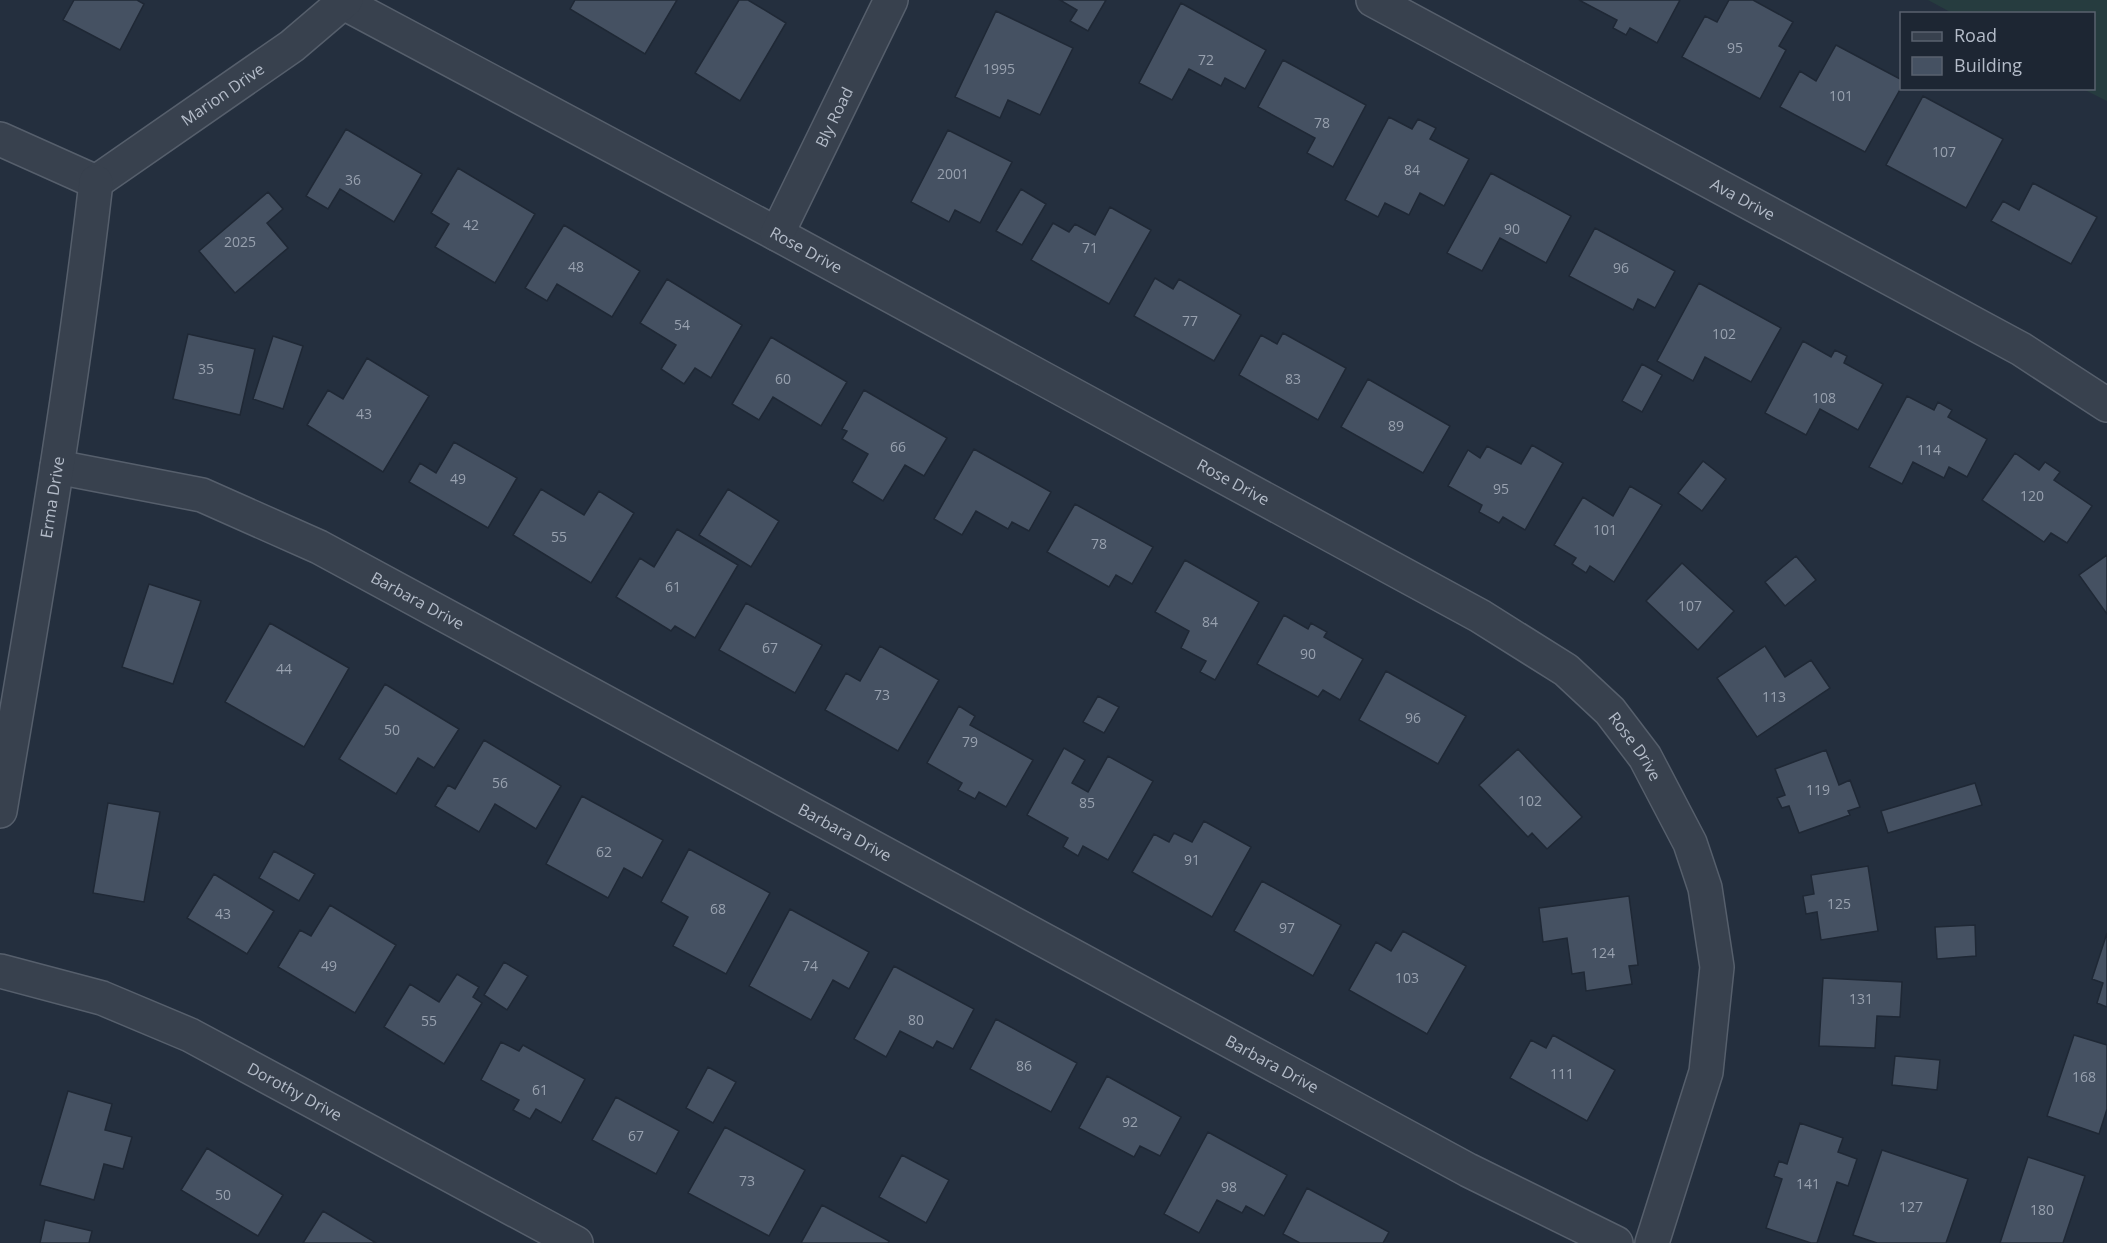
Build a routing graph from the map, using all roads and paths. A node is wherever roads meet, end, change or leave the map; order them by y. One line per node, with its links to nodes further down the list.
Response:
1 (891, 0): 6 (street, Bly Road)
2 (1373, 0): 7 (street, Ava Drive)
3 (345, 1): 5 (street, Marion Drive); 6 (street, Rose Drive)
4 (0, 139): 5 (street)
5 (96, 182): 8 (street, Erma Drive)
6 (777, 234): 13 (street, Rose Drive)
7 (2107, 405)
8 (57, 467): 9 (street, Erma Drive); 12 (street, Barbara Drive)
9 (0, 811)
10 (0, 971): 11 (street, Dorothy Drive)
11 (576, 1243)
12 (1616, 1243)
13 (1652, 1243)

